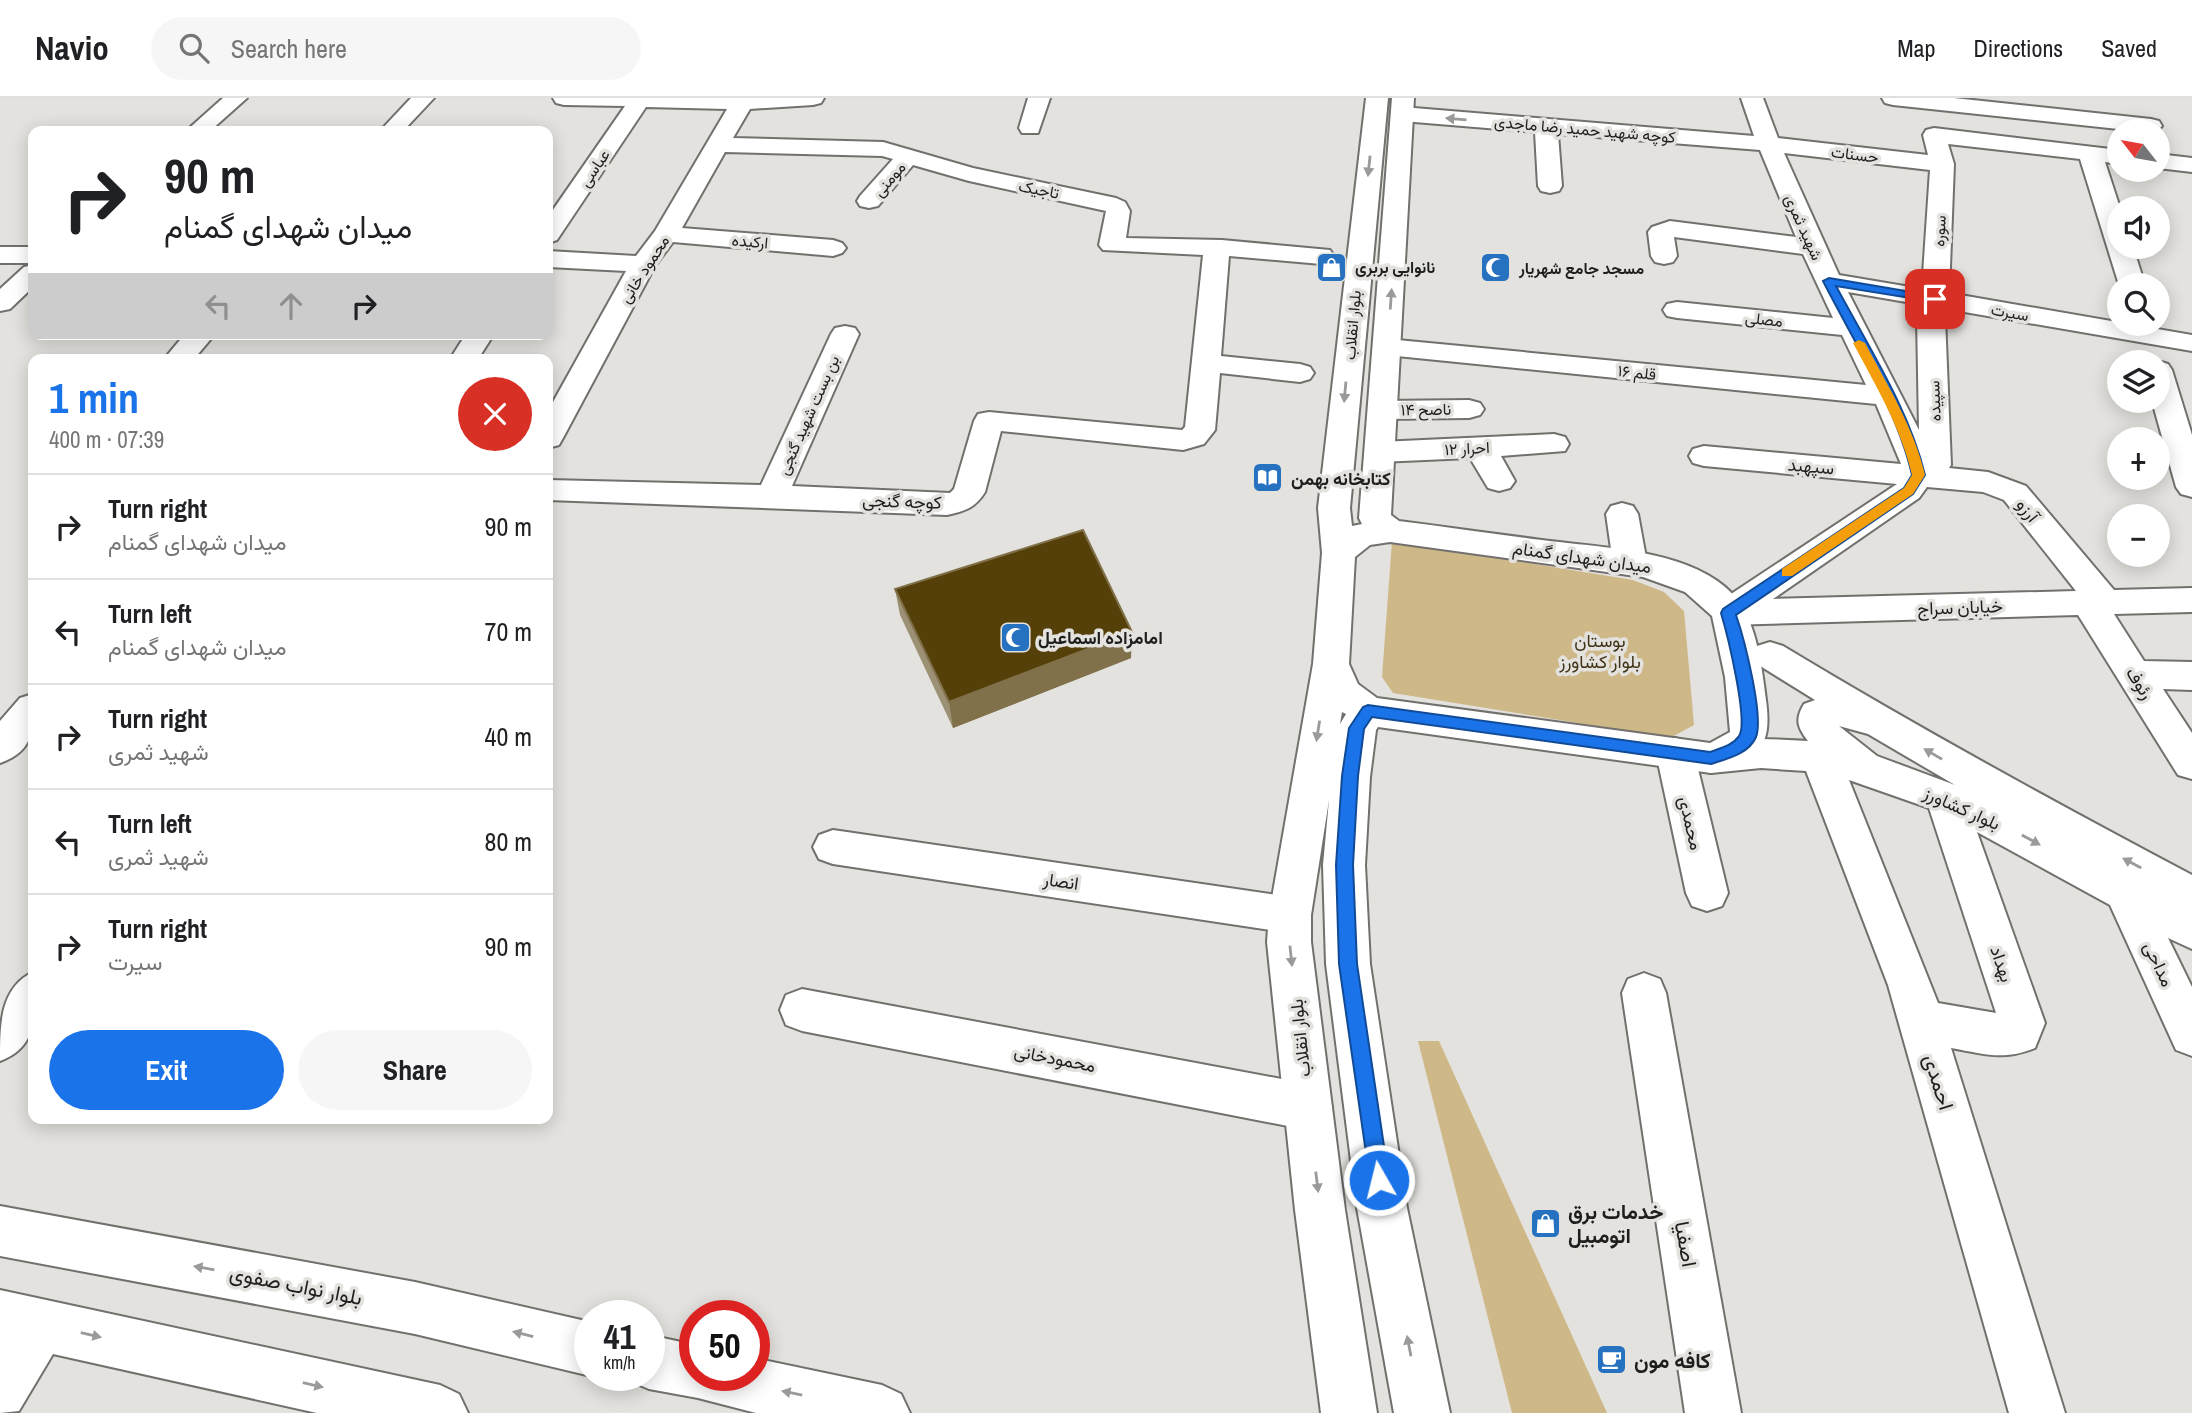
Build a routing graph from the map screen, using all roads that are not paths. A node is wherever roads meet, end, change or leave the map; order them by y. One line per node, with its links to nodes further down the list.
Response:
1 (236, 98): 15 (street)
2 (423, 98): 16 (street)
3 (564, 98): 4 (street)
4 (589, 98): 10 (street)
5 (813, 98): 11 (street)
6 (1039, 98): 18 (street)
7 (1377, 98): 32 (street, بلوار انقلاب, one-way to 32)
8 (1752, 98): 20 (street, شهید ثمری)
9 (1893, 98): 14 (street)
10 (640, 100): 12 (street); 34 (street, عباسی)
11 (770, 100): 12 (street)
12 (742, 103): 21 (street, محمود خانی)
13 (1403, 106): 17 (street, کوچه شهید حمید رضا ماجدی, one-way to 13); 33 (street)
14 (2107, 121)
15 (203, 126)
16 (396, 126)
17 (1546, 126): 19 (street, کوچه شهید حمید رضا ماجدی); 29 (street)
18 (1030, 128)
19 (1686, 137): 20 (street, کوچه شهید حمید رضا ماجدی); 26 (street)
20 (1768, 144): 27 (street, حسنات); 36 (street, شهید ثمری)
21 (718, 145): 24 (street, تاجیک); 35 (street, محمود خانی)
22 (2090, 153): 23 (street); 27 (street, سوره); 31 (street)
23 (2107, 155)
24 (908, 157): 30 (street, مومنی); 38 (street, تاجیک)
25 (2170, 162): 28 (street)
26 (1694, 163)
27 (1942, 164): 48 (street, سوره)
28 (2192, 165)
29 (1550, 186)
30 (869, 201)
31 (2107, 206)
32 (1363, 224): 33 (street); 76 (street, بلوار انقلاب, one-way to 76)
33 (1396, 226): 56 (street, one-way to 33)
34 (553, 228)
35 (666, 234): 37 (street, ارکیده); 44 (street, محمود خانی)
36 (1812, 247): 42 (street); 46 (street, شهید ثمری)
37 (833, 248)
38 (1217, 248): 41 (street, تاجیک); 58 (street, کوچه گنجی)
39 (0, 255): 40 (street)
40 (28, 255)
41 (1321, 256)
42 (1664, 256)
43 (553, 259): 44 (street)
44 (643, 264): 64 (street, محمود خانی)
45 (28, 278): 47 (street)
46 (1829, 281): 48 (street, سیرت); 51 (street, شهید ثمری)
47 (0, 303)
48 (1933, 308): 50 (street, سیرت); 69 (street, سپیده)
49 (1677, 310): 51 (street, مصلی)
50 (2107, 325)
51 (1852, 328): 60 (street, شهید ثمری)
52 (845, 334): 73 (street, بن بست شهید گنجی)
53 (2169, 336): 55 (street, سیرت)
54 (195, 340): 57 (street)
55 (2192, 343)
56 (1387, 347): 60 (street, قلم ۱۶); 62 (street)
57 (183, 354)
58 (1205, 363): 59 (street); 73 (street, کوچه گنجی)
59 (1300, 373)
60 (1887, 396): 69 (street, شهید ثمری)
61 (1469, 409): 62 (street, ناصح ۱۴)
62 (1383, 410): 67 (street)
63 (2170, 411): 71 (street)
64 (553, 429)
65 (1555, 444): 66 (street, احرار ۱۲)
66 (1480, 447): 67 (street, احرار ۱۲); 70 (street)
67 (1380, 452): 75 (street)
68 (1704, 456): 69 (street, سپهبد)
69 (1919, 475): 79 (street, آرزو); 80 (street)
70 (1499, 481)
71 (2192, 487)
72 (553, 490): 73 (street, کوچه گنجی)
73 (772, 496)
74 (1622, 514): 77 (street)
75 (1390, 531): 76 (street, میدان شهدای گمنام); 77 (street, میدان شهدای گمنام)
76 (1339, 553): 81 (street)
77 (1630, 563): 80 (street, میدان شهدای گمنام)
78 (2192, 600): 79 (street, خیابان سراج)
79 (2096, 603): 80 (street, خیابان سراج); 82 (street, رئوف)
80 (1743, 635): 86 (street, بلوار کشاورز); 88 (street)
81 (1331, 664): 84 (street); 97 (street, بلوار انقلاب, one-way to 97)
82 (2134, 674): 83 (street); 90 (street, رئوف)
83 (2192, 676)
84 (1368, 711): 88 (street); 114 (street, one-way to 84)
85 (28, 714): 87 (street)
86 (1888, 729): 91 (street); 96 (street, بلوار کشاورز, one-way to 86)
87 (0, 748)
88 (1693, 756): 89 (street, بلوار کشاورز); 94 (street, محمدی)
89 (1820, 757): 91 (street, بلوار کشاورز); 102 (street, احمدی)
90 (2192, 764)
91 (1874, 771): 92 (street, بلوار کشاورز)
92 (1945, 798): 95 (street, بلوار کشاورز, one-way to 95); 102 (street, بهداد)
93 (833, 847): 97 (street, انصار)
94 (1707, 893)
95 (2125, 893): 98 (street, بلوار کشاورز); 103 (street, مداحی)
96 (2192, 896)
97 (1290, 915): 105 (street, بلوار انقلاب, one-way to 105)
98 (2192, 930)
99 (1644, 993): 115 (street, اصفیا)
100 (28, 999): 104 (street)
101 (802, 1010): 105 (street, محمودخانی)
102 (1920, 1021): 116 (street, احمدی)
103 (2192, 1035)
104 (0, 1040)
105 (1308, 1107): 113 (street, بلوار انقلاب, one-way to 113)
106 (0, 1231): 108 (street, بلوار نواب صفوی, one-way to 106)
107 (21, 1320): 110 (street); 111 (street, one-way to 111)
108 (574, 1345)
109 (770, 1389): 112 (street, one-way to 109)
110 (0, 1392)
111 (440, 1413)
112 (882, 1413)
113 (1349, 1413)
114 (1422, 1413)
115 (1713, 1413)
116 (2037, 1413)

